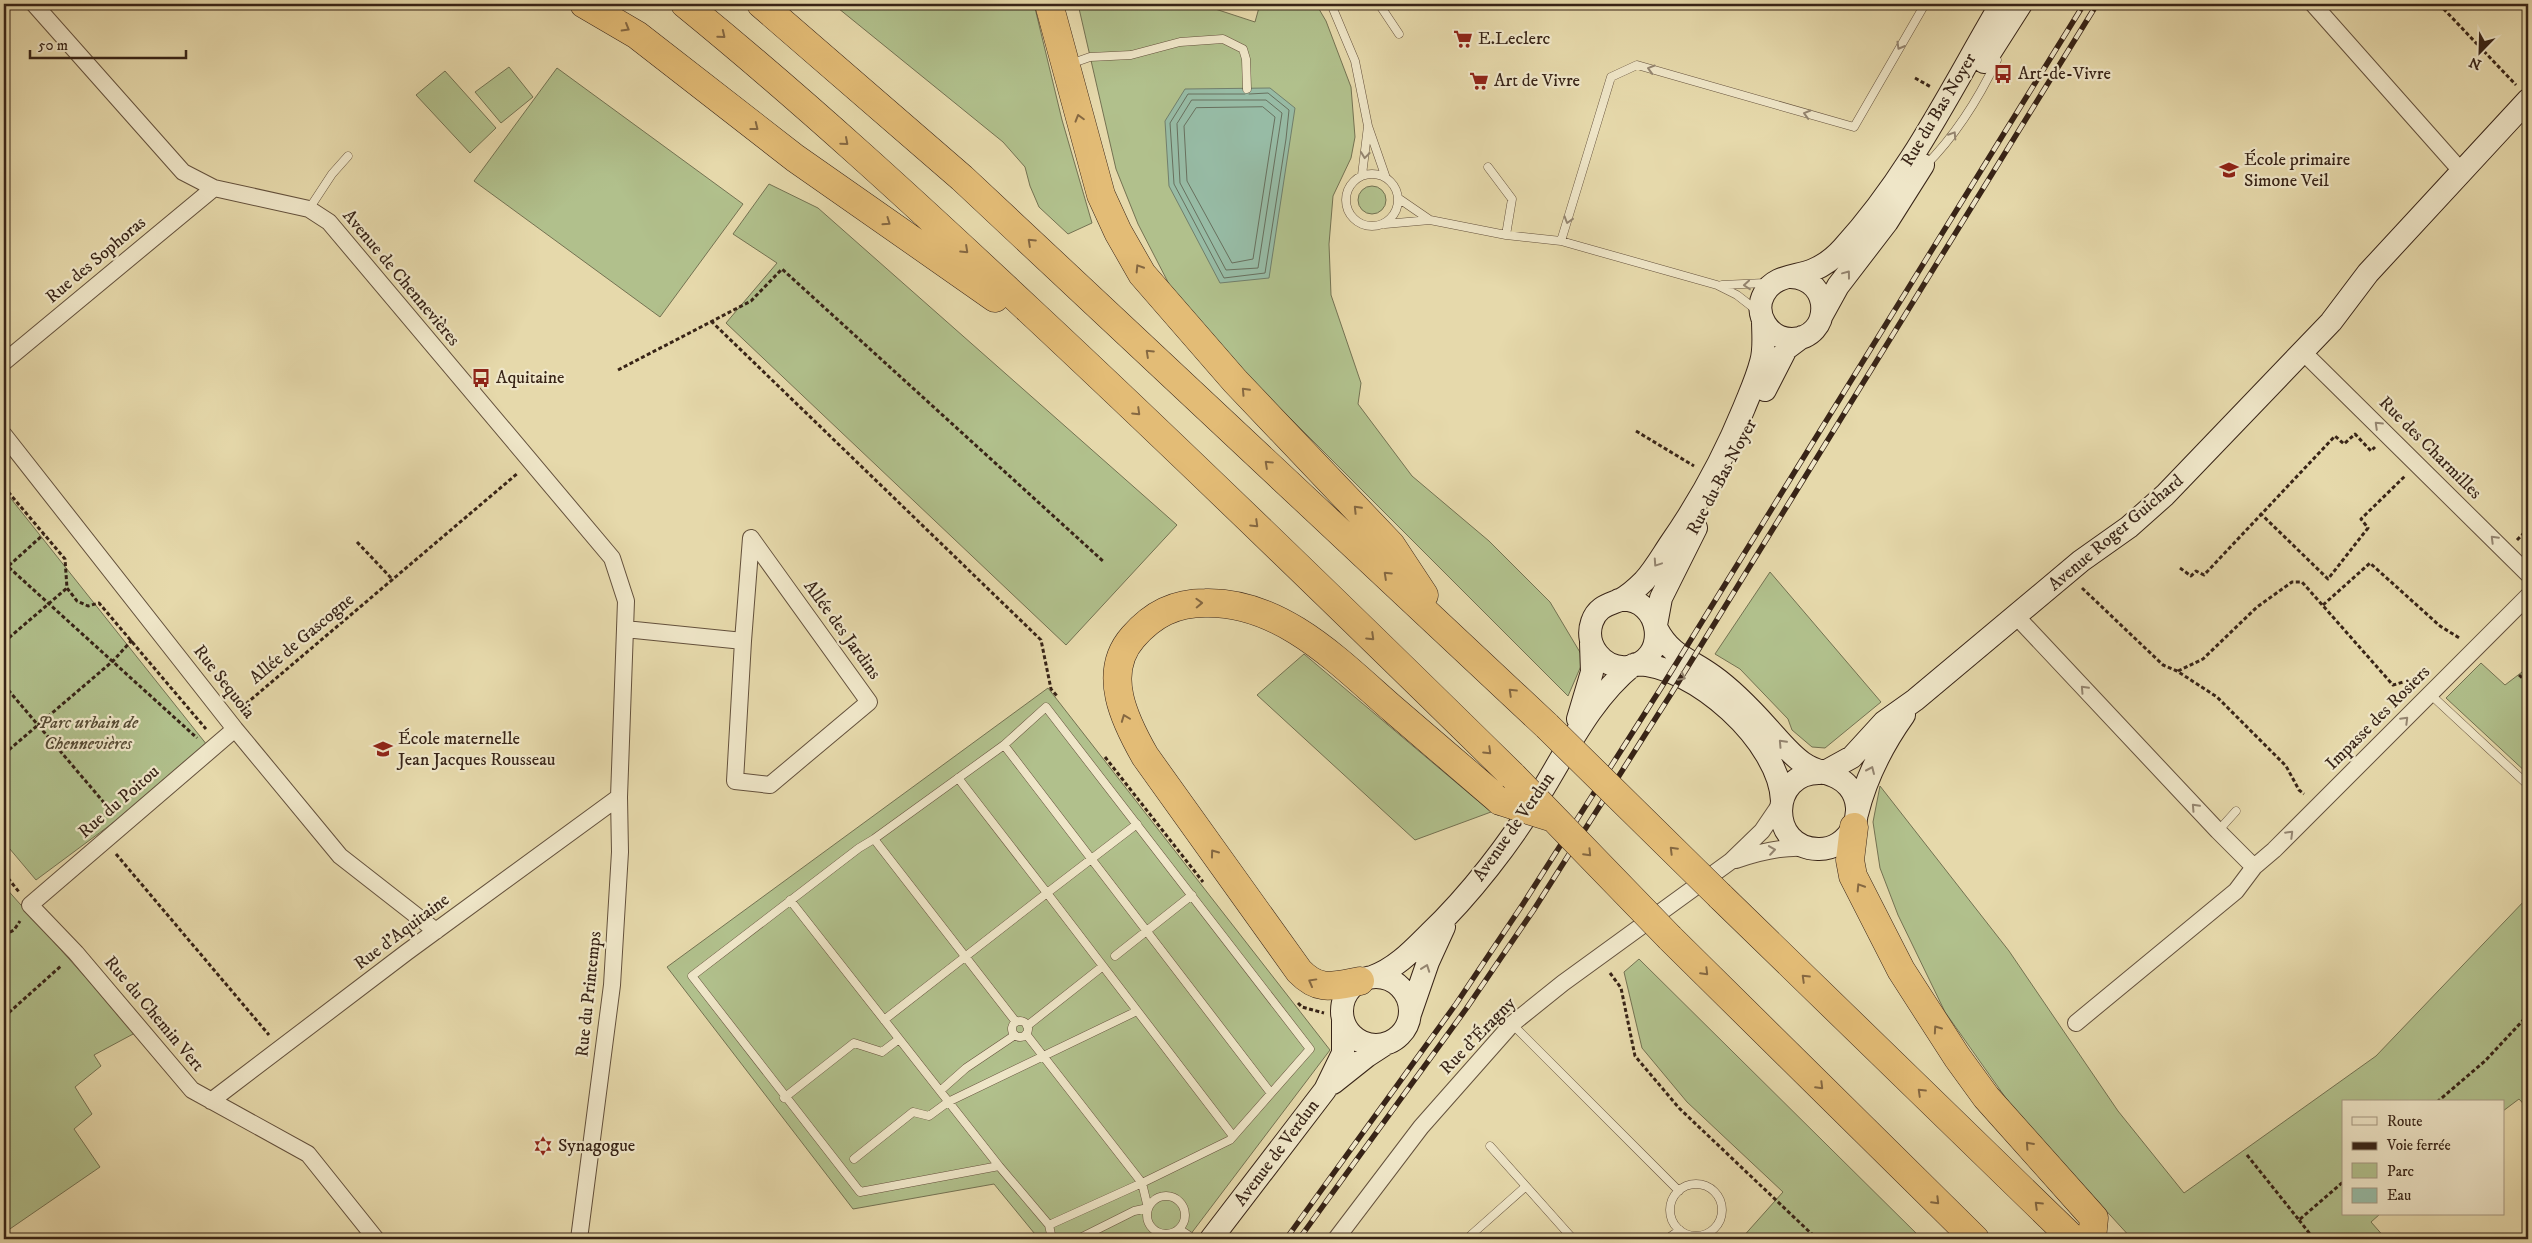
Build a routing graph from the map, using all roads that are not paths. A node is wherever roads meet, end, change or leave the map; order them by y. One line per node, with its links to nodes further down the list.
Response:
1 (34, 4): 25 (street, Avenue de Chennevières)
2 (584, 4): 38 (highway, one-way to 38)
3 (685, 4): 38 (highway, one-way to 38)
4 (761, 4): 48 (highway, one-way to 4)
5 (1049, 4): 14 (highway)
6 (1331, 4): 17 (lane)
7 (1379, 4): 12 (lane)
8 (1925, 4): 31 (lane, one-way to 31)
9 (2313, 4): 21 (street)
10 (2013, 6): 11 (main road, Rue du Bas Noyer); 34 (main road, Rue du Bas Noyer, one-way to 10)
11 (1984, 32): 13 (lane, Rue du Bas Noyer); 24 (main road, Rue du Bas Noyer)
12 (1399, 34)
13 (1960, 58)
14 (1066, 66): 15 (lane); 48 (highway, one-way to 14)
15 (1247, 88)
16 (2525, 96): 21 (main road, Avenue Roger Guichard)
17 (1368, 126): 22 (lane, one-way to 22); 23 (lane)
18 (348, 156): 27 (lane)
19 (1902, 157): 24 (lane, Rue du Bas Noyer)
20 (1488, 167): 30 (lane)
21 (2462, 172): 37 (main road, Avenue Roger Guichard)
22 (1362, 175): 23 (lane); 29 (lane)
23 (1386, 178): 26 (lane)
24 (1892, 186): 32 (main road, Rue du Bas Noyer)
25 (214, 188): 27 (street, Avenue de Chennevières); 39 (street, Rue des Sophoras)
26 (1398, 198): 28 (lane); 29 (lane)
27 (308, 209): 41 (street, Avenue de Chennevières)
28 (1430, 220): 29 (lane); 30 (lane)
29 (1383, 224)
30 (1506, 236): 31 (lane)
31 (1561, 241): 33 (lane)
32 (1784, 279): 33 (lane, one-way to 33); 34 (main road); 35 (main road)
33 (1717, 285): 35 (lane)
34 (1822, 315): 36 (main road)
35 (1762, 318): 36 (main road); 44 (main road, Rue du Bas Noyer, one-way to 44)
36 (1802, 337): 46 (main road, Rue du Bas Noyer)
37 (2302, 351): 42 (street, Rue des Charmilles, one-way to 37); 45 (main road, Avenue Roger Guichard)
38 (1076, 354): 63 (highway, one-way to 63, bridge)
39 (4, 362)
40 (4, 435): 54 (street, Rue Sequoia)
41 (612, 558): 47 (street, Rue du Printemps)
42 (2528, 574)
43 (2528, 596): 52 (street, Impasse des Rosiers)
44 (1620, 600): 46 (main road); 50 (main road)
45 (2017, 617): 53 (main road, Avenue Roger Guichard); 66 (street, one-way to 45)
46 (1656, 627): 51 (main road); 57 (main road, one-way to 46)
47 (625, 629): 49 (street); 60 (street, Rue du Printemps)
48 (1448, 632): 123 (highway, one-way to 48, bridge)
49 (743, 641): 49 (street, Allée des Jardins)
50 (1591, 643): 51 (main road); 55 (main road, Avenue de Verdun)
51 (1634, 665): 55 (main road, Avenue de Verdun); 61 (main road, one-way to 61)
52 (2431, 695): 59 (lane); 71 (street, Impasse des Rosiers, one-way to 52)
53 (1915, 700): 57 (main road, Avenue Roger Guichard); 64 (main road, Avenue Roger Guichard, one-way to 53)
54 (232, 724): 75 (street, Rue du Poitou); 77 (street, Rue Sequoia)
55 (1572, 739): 76 (main road, Avenue de Verdun)
56 (1004, 745): 58 (lane); 65 (lane); 69 (lane)
57 (1822, 773): 61 (main road); 64 (main road)
58 (958, 778): 67 (lane); 72 (lane)
59 (2528, 785)
60 (619, 797): 77 (street, Rue d'Aquitaine); 113 (street, Rue du Printemps)
61 (1781, 802): 68 (main road); 70 (street, Rue d'Éragny)
62 (2236, 811): 66 (lane)
63 (1554, 818): 82 (highway, one-way to 63, bridge); 122 (highway, one-way to 122, bridge)
64 (1855, 822): 68 (main road); 124 (highway, one-way to 64)
65 (1137, 824): 69 (lane); 73 (lane)
66 (2218, 831): 71 (street)
67 (874, 840): 74 (lane); 79 (lane)
68 (1815, 849): 70 (street, Rue d'Éragny, one-way to 68)
69 (1091, 859): 72 (lane); 78 (lane)
70 (1731, 861): 89 (street, Rue d'Éragny)
71 (2254, 867): 88 (street, Impasse des Rosiers)
72 (1047, 893): 79 (lane); 81 (lane)
73 (1192, 895): 78 (lane); 97 (lane)
74 (790, 900): 85 (lane); 98 (lane)
75 (30, 905): 99 (street, Rue du Chemin Vert)
76 (1452, 912): 82 (main road, Avenue de Verdun); 84 (main road, Avenue de Verdun, one-way to 76)
77 (436, 931): 99 (street, Rue d'Aquitaine)
78 (1147, 932): 80 (lane); 97 (lane)
79 (965, 956): 85 (lane); 87 (lane)
80 (1115, 956)
81 (1102, 966): 83 (lane); 90 (lane)
82 (1356, 981): 84 (main road); 86 (main road)
83 (1137, 1011): 94 (lane); 101 (lane)
84 (1410, 1014): 93 (main road)
85 (884, 1020): 92 (lane)
86 (1344, 1021): 93 (main road); 95 (main road, Avenue de Verdun)
87 (1016, 1022): 90 (lane); 91 (lane)
88 (2076, 1023)
89 (1512, 1024): 107 (lane); 118 (street, Rue d'Éragny)
90 (1026, 1030): 91 (lane); 94 (lane)
91 (1015, 1035): 96 (lane)
92 (899, 1039): 96 (lane); 98 (lane)
93 (1387, 1044): 95 (main road, Avenue de Verdun)
94 (1043, 1056): 100 (lane); 105 (lane)
95 (1325, 1090): 117 (main road, Avenue de Verdun)
96 (940, 1091): 100 (lane)
97 (1270, 1092): 101 (lane)
98 (784, 1098): 104 (lane)
99 (211, 1101): 112 (street, Rue du Chemin Vert)
100 (948, 1102): 103 (lane); 104 (lane)
101 (1233, 1136): 105 (lane)
102 (1490, 1146): 106 (lane)
103 (854, 1159)
104 (999, 1166): 109 (lane)
105 (1142, 1183): 108 (lane); 109 (lane)
106 (1525, 1187): 119 (lane); 120 (lane)
107 (1679, 1191): 111 (lane); 111 (lane)
108 (1148, 1208): 110 (lane); 110 (lane); 115 (lane)
109 (1049, 1225): 114 (lane)
110 (1179, 1229): 116 (lane)
111 (1680, 1230): 121 (lane)
112 (376, 1239)
113 (579, 1239)
114 (1052, 1239)
115 (1078, 1239)
116 (1194, 1239)
117 (1212, 1239)
118 (1336, 1239)
119 (1474, 1239)
120 (1573, 1239)
121 (1667, 1239)
122 (1975, 1239)
123 (2072, 1239)
124 (2092, 1239)

